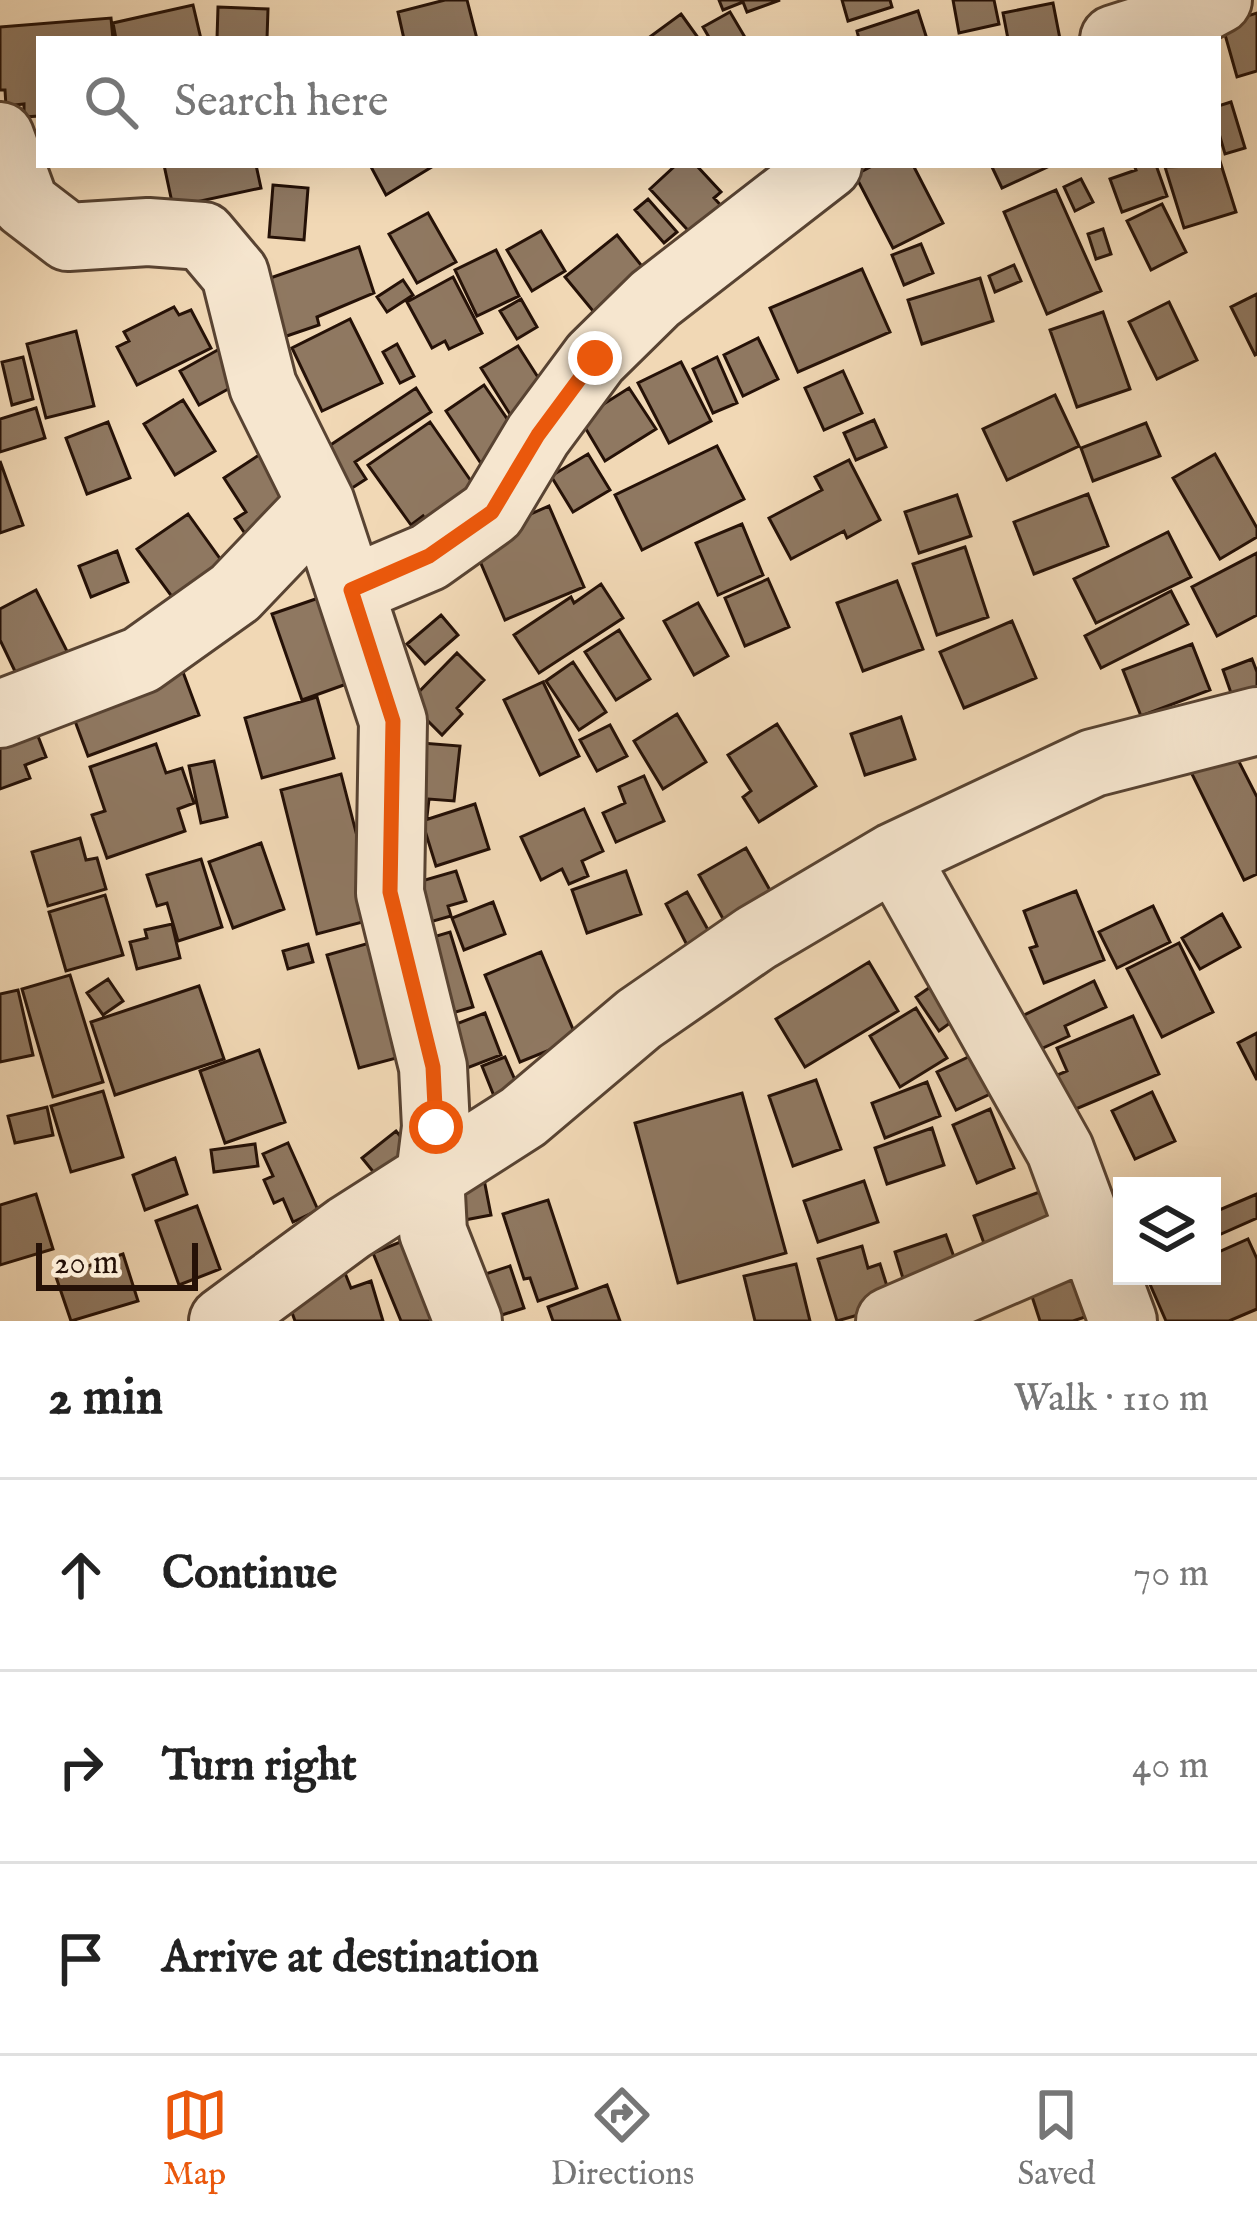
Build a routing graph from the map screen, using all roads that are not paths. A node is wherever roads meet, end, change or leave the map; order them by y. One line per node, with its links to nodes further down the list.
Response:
1 (1218, 0): 2 (street)
2 (1124, 36)
3 (0, 136): 5 (street)
4 (823, 168): 6 (street)
5 (321, 503): 6 (street); 7 (street)
6 (358, 611): 10 (street)
7 (0, 714)
8 (1257, 721): 9 (street)
9 (895, 856): 10 (street); 11 (street)
10 (430, 1175): 12 (street); 13 (street)
11 (1091, 1234): 14 (street); 15 (street)
12 (223, 1321)
13 (468, 1321)
14 (890, 1321)
15 (1123, 1321)

